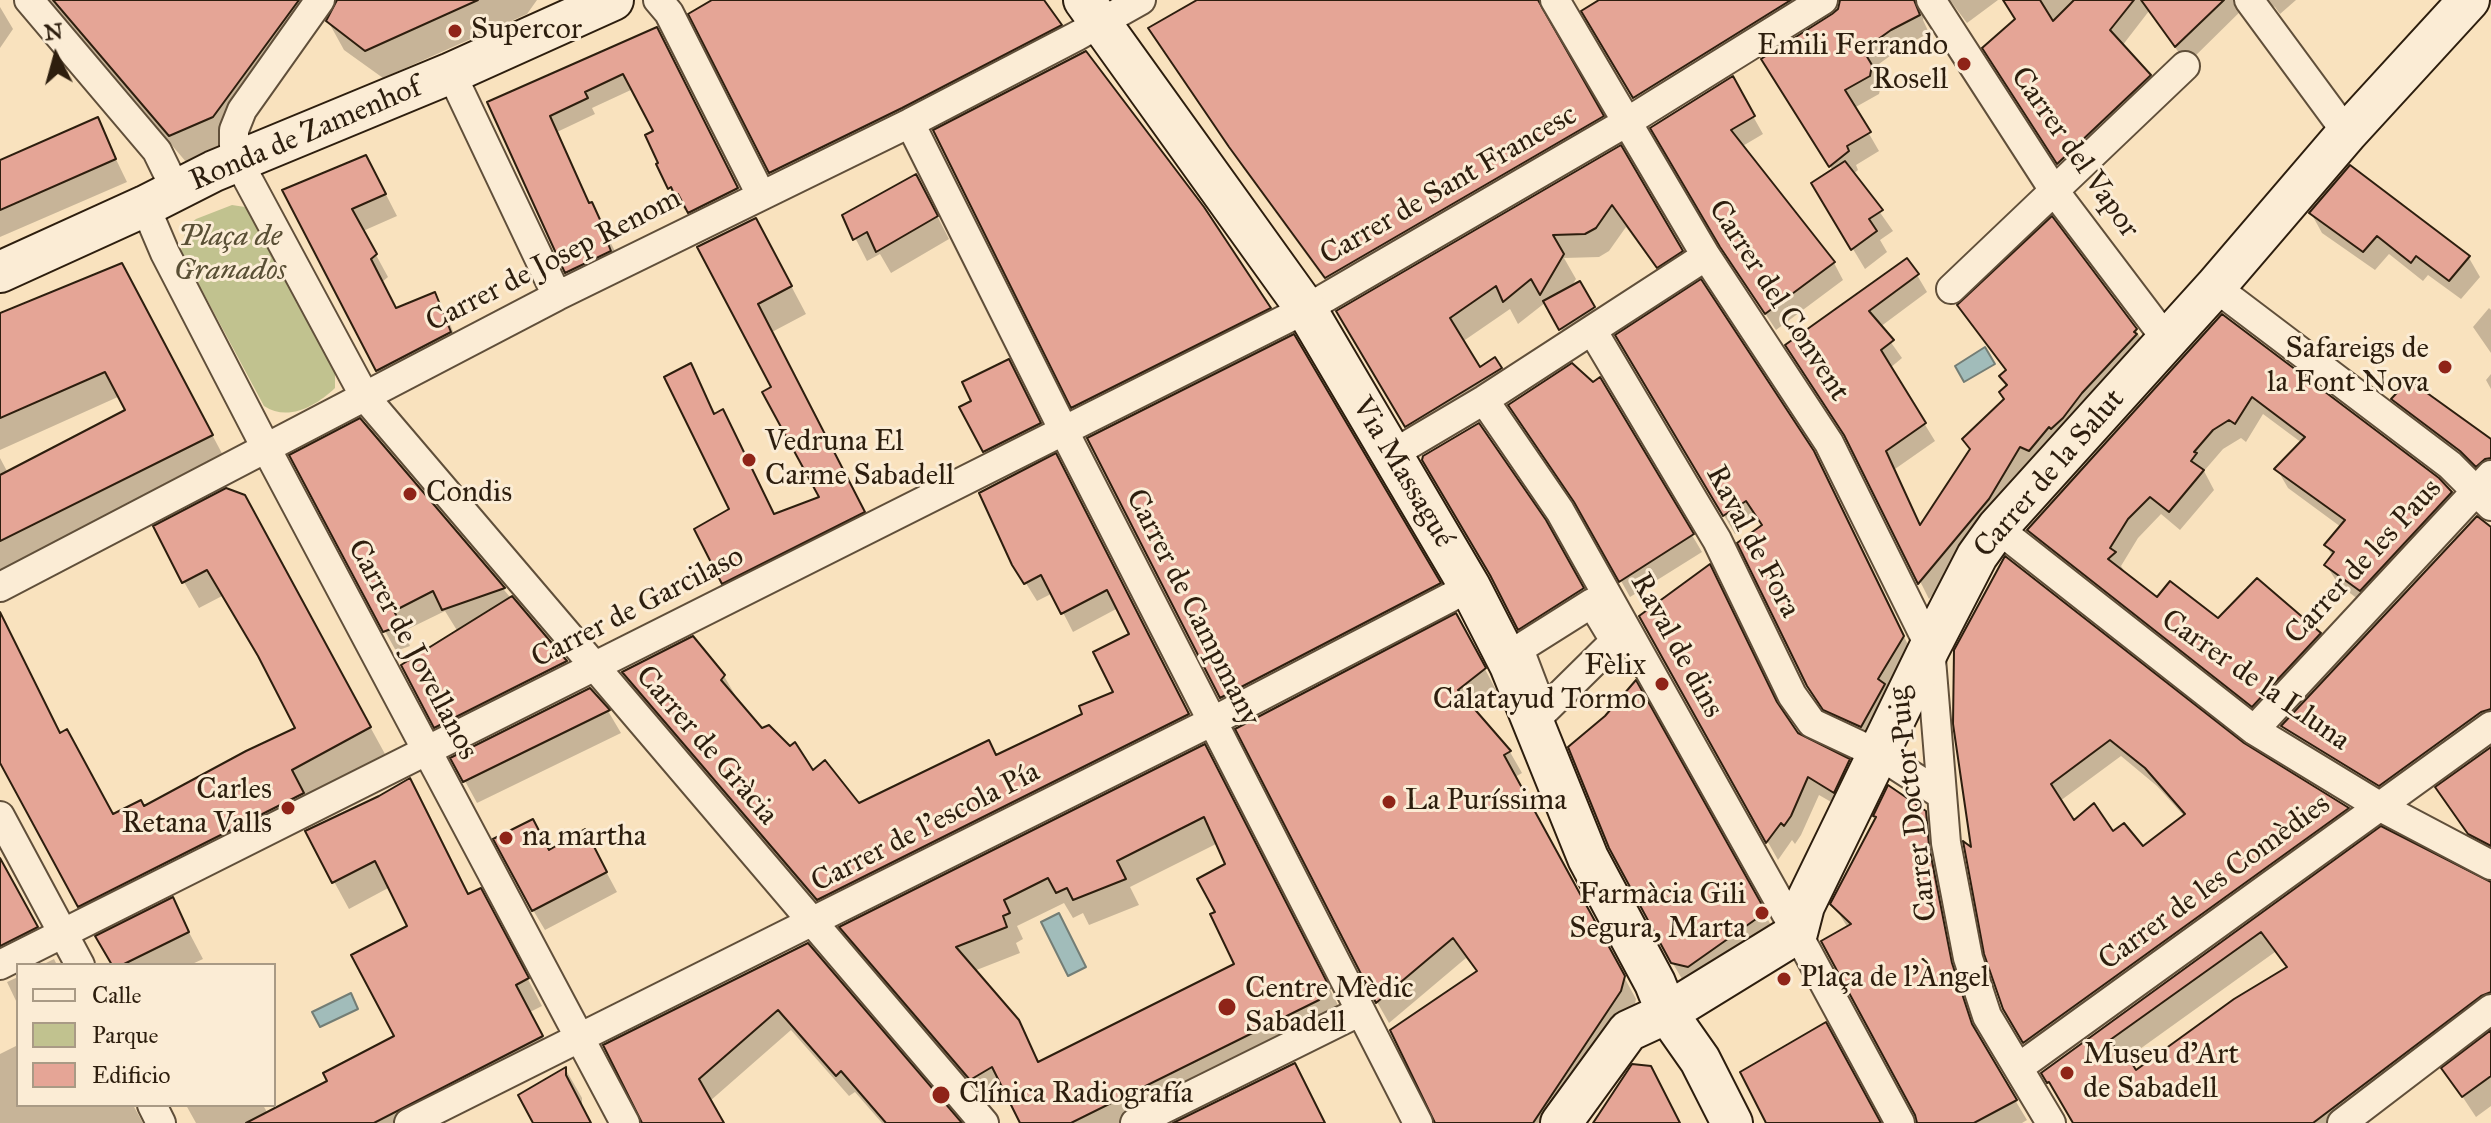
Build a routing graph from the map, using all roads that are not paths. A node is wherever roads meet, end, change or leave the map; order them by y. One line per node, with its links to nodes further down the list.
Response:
1 (29, 0): 20 (street, Carrer de Jovellanos)
2 (320, 0): 17 (street)
3 (613, 0): 13 (street, Ronda de Zamenhof)
4 (658, 0): 19 (street)
5 (1141, 0): 11 (street, Carrer de Josep Renom)
6 (1555, 0): 14 (street, Carrer del Convent)
7 (1823, 0): 14 (street, Carrer de Sant Francesc)
8 (1931, 0): 18 (street, Carrer del Vapor)
9 (2249, 0): 16 (street)
10 (2469, 0): 16 (street, Carrer de la Salut)
11 (1092, 12): 15 (street, Carrer de Josep Renom); 26 (street, Via Massagué)
12 (2185, 66): 18 (street)
13 (451, 73): 17 (street, Ronda de Zamenhof); 25 (street)
14 (1627, 122): 21 (street, Carrer del Convent); 26 (street, Carrer de Sant Francesc)
15 (910, 123): 19 (street, Carrer de Josep Renom); 31 (street, Carrer de Campmany)
16 (2347, 133): 23 (street, Carrer de la Salut)
17 (238, 161): 20 (street, Ronda de Zamenhof); 29 (street, Carrer de Gràcia)
18 (2055, 192): 24 (street); 28 (street, Carrer del Vapor)
19 (761, 195): 25 (street, Carrer de Josep Renom)
20 (160, 198): 22 (street, Ronda de Zamenhof); 32 (street, Carrer de Jovellanos)
21 (1706, 256): 27 (street); 38 (street, Carrer del Convent)
22 (0, 272)
23 (2215, 287): 28 (street, Carrer de la Salut); 34 (street)
24 (1951, 289)
25 (557, 296): 29 (street, Carrer de Josep Renom)
26 (1306, 309): 31 (street, Carrer de Garcilaso); 33 (street, Via Massagué)
27 (1592, 330): 30 (street); 44 (street, Raval de Fora)
28 (2167, 340): 35 (street, Carrer de la Salut)
29 (365, 397): 32 (street, Carrer de Josep Renom); 39 (street, Carrer de Gràcia)
30 (1484, 400): 33 (street); 51 (street, Raval de dins)
31 (1064, 432): 39 (street, Carrer de Garcilaso); 40 (street, Carrer de Campmany)
32 (266, 448): 36 (street, Carrer de Josep Renom); 43 (street, Carrer de Jovellanos)
33 (1391, 455): 37 (street, Via Massagué)
34 (2486, 491): 42 (street, Carrer de les Paus)
35 (1997, 528): 38 (street, Carrer de la Salut); 42 (street, Carrer de la Lluna)
36 (0, 587)
37 (1470, 587): 40 (street, Carrer de l'escola Pía); 54 (street, Via Massagué)
38 (1930, 647): 44 (street, Carrer de la Salut); 45 (street, Carrer Doctor Puig)
39 (594, 668): 43 (street, Carrer de Garcilaso); 49 (street, Carrer de Gràcia)
40 (1213, 721): 49 (street, Carrer de l'escola Pía); 56 (street, Carrer de Campmany)
41 (2491, 726): 46 (street, Carrer de les Comèdies)
42 (2254, 730): 46 (street, Carrer de la Lluna)
43 (427, 751): 50 (street, Carrer de Garcilaso); 57 (street, Carrer de Jovellanos)
44 (1878, 754): 45 (street, Raval de Fora); 51 (street, Carrer de la Salut)
45 (1942, 795): 58 (street, Carrer Doctor Puig)
46 (2379, 806): 48 (street, Carrer de la Lluna); 58 (street, Carrer de les Comèdies)
47 (0, 816): 50 (street)
48 (2491, 865)
49 (812, 923): 57 (street, Carrer de l'escola Pía); 61 (street, Carrer de Gràcia)
50 (63, 932): 52 (street); 53 (street, Carrer de Garcilaso)
51 (1797, 933): 54 (street); 66 (street, Raval de dins)
52 (79, 963)
53 (0, 965)
54 (1661, 998): 64 (street); 65 (street, Via Massagué)
55 (2491, 1009): 68 (street)
56 (1359, 1012): 62 (street); 63 (street, Carrer de Campmany)
57 (579, 1037): 59 (street, Carrer de l'escola Pía); 60 (street, Carrer de Jovellanos)
58 (2018, 1068): 67 (street, Carrer Doctor Puig)
59 (409, 1123)
60 (625, 1123)
61 (984, 1123)
62 (1135, 1123)
63 (1418, 1123)
64 (1561, 1123)
65 (1732, 1123)
66 (1900, 1123)
67 (2051, 1123)
68 (2342, 1123)

